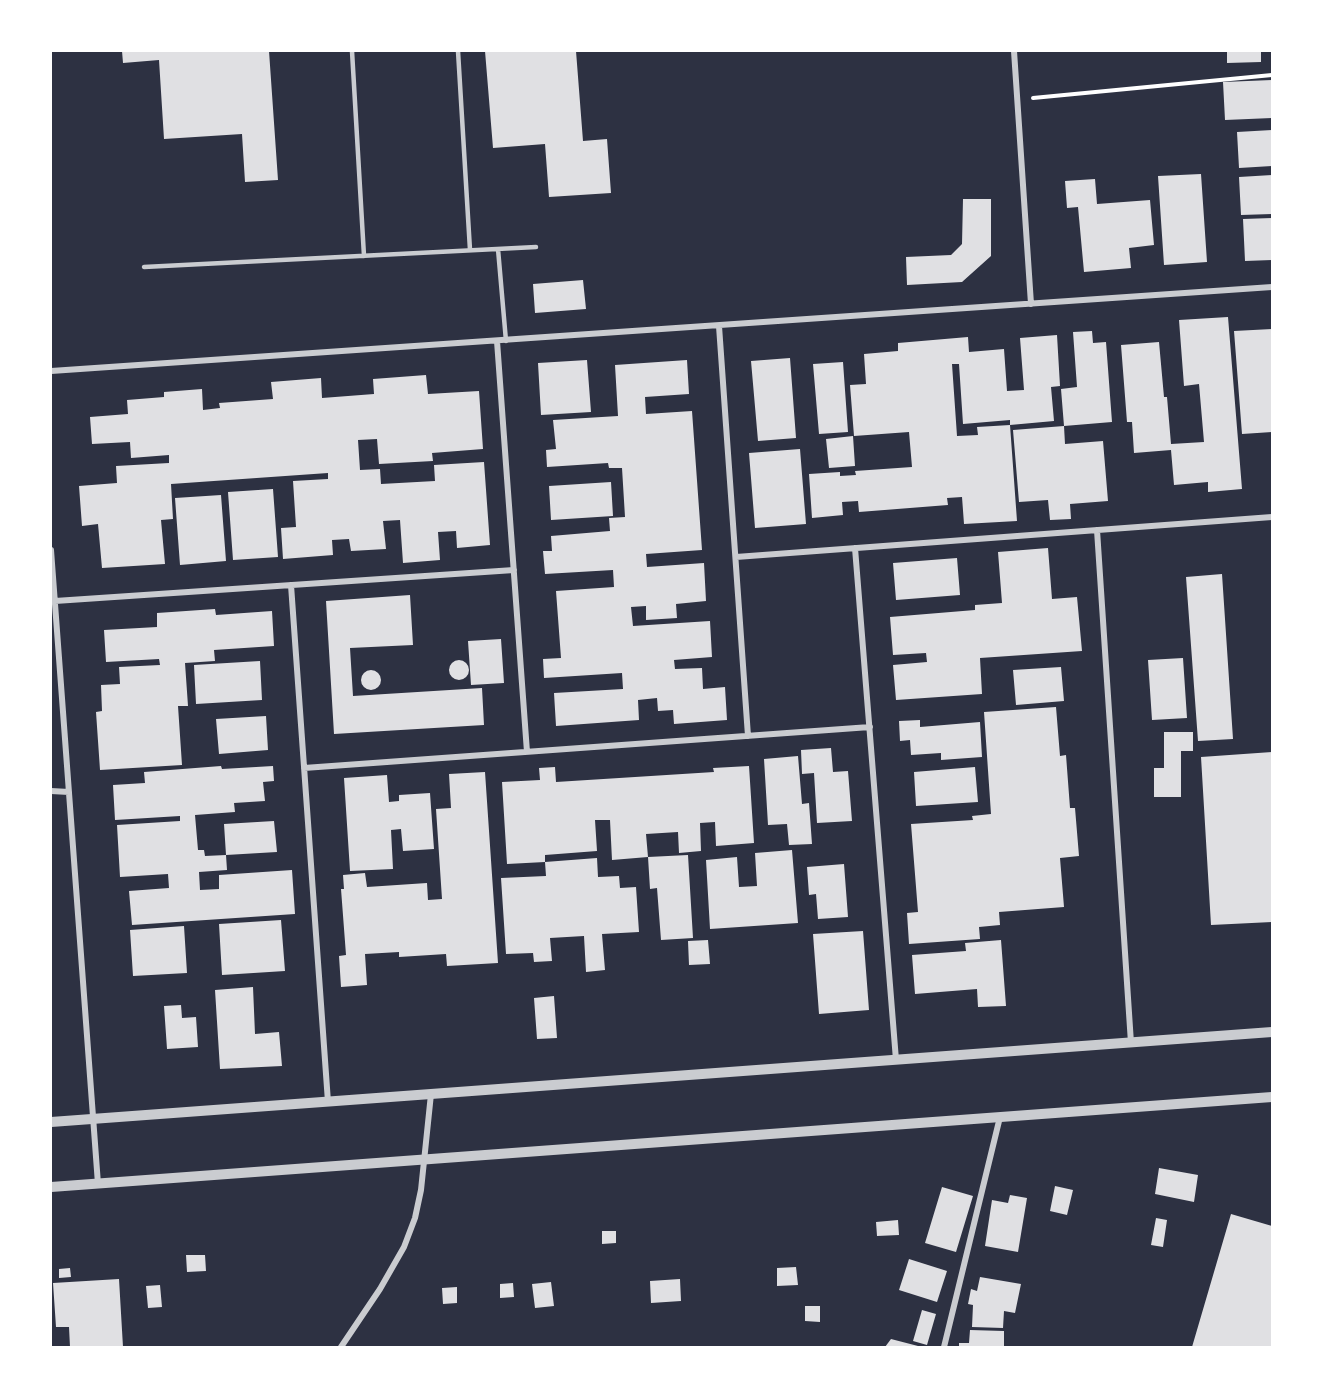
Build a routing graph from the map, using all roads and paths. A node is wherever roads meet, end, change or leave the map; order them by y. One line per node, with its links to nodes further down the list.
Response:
1 (352, 51): 9 (lane)
2 (458, 51): 8 (lane)
3 (1014, 51): 5 (street)
4 (1272, 75): 5 (path)
5 (1017, 100): 12 (street)
6 (536, 247): 7 (lane)
7 (498, 249): 8 (lane); 15 (lane)
8 (470, 250): 9 (lane)
9 (364, 256): 10 (lane)
10 (144, 267)
11 (1272, 287): 12 (street)
12 (1031, 304): 13 (street)
13 (719, 326): 15 (street); 21 (street)
14 (496, 341): 15 (street); 16 (street); 22 (street)
15 (506, 341)
16 (51, 371)
17 (1272, 517): 18 (street)
18 (1097, 530): 19 (street); 32 (street)
19 (855, 548): 21 (street); 25 (street)
20 (51, 550): 24 (street)
21 (736, 556): 26 (street)
22 (514, 570): 23 (street); 27 (street)
23 (291, 585): 24 (street); 28 (street)
24 (55, 601): 30 (street)
25 (870, 727): 26 (street); 33 (street)
26 (748, 736): 27 (street)
27 (527, 752): 28 (street)
28 (304, 768): 36 (street)
29 (51, 791): 30 (street)
30 (69, 792): 38 (street)
31 (1272, 1032): 32 (street)
32 (1131, 1043): 33 (street)
33 (896, 1060): 34 (street)
34 (431, 1094): 36 (street); 40 (street)
35 (1272, 1097): 37 (street)
36 (328, 1102): 38 (street)
37 (1000, 1117): 40 (street); 44 (street)
38 (93, 1119): 39 (street); 41 (street)
39 (51, 1122)
40 (424, 1160): 41 (street); 43 (street)
41 (98, 1184): 42 (street)
42 (51, 1187)
43 (341, 1347)
44 (944, 1347)

